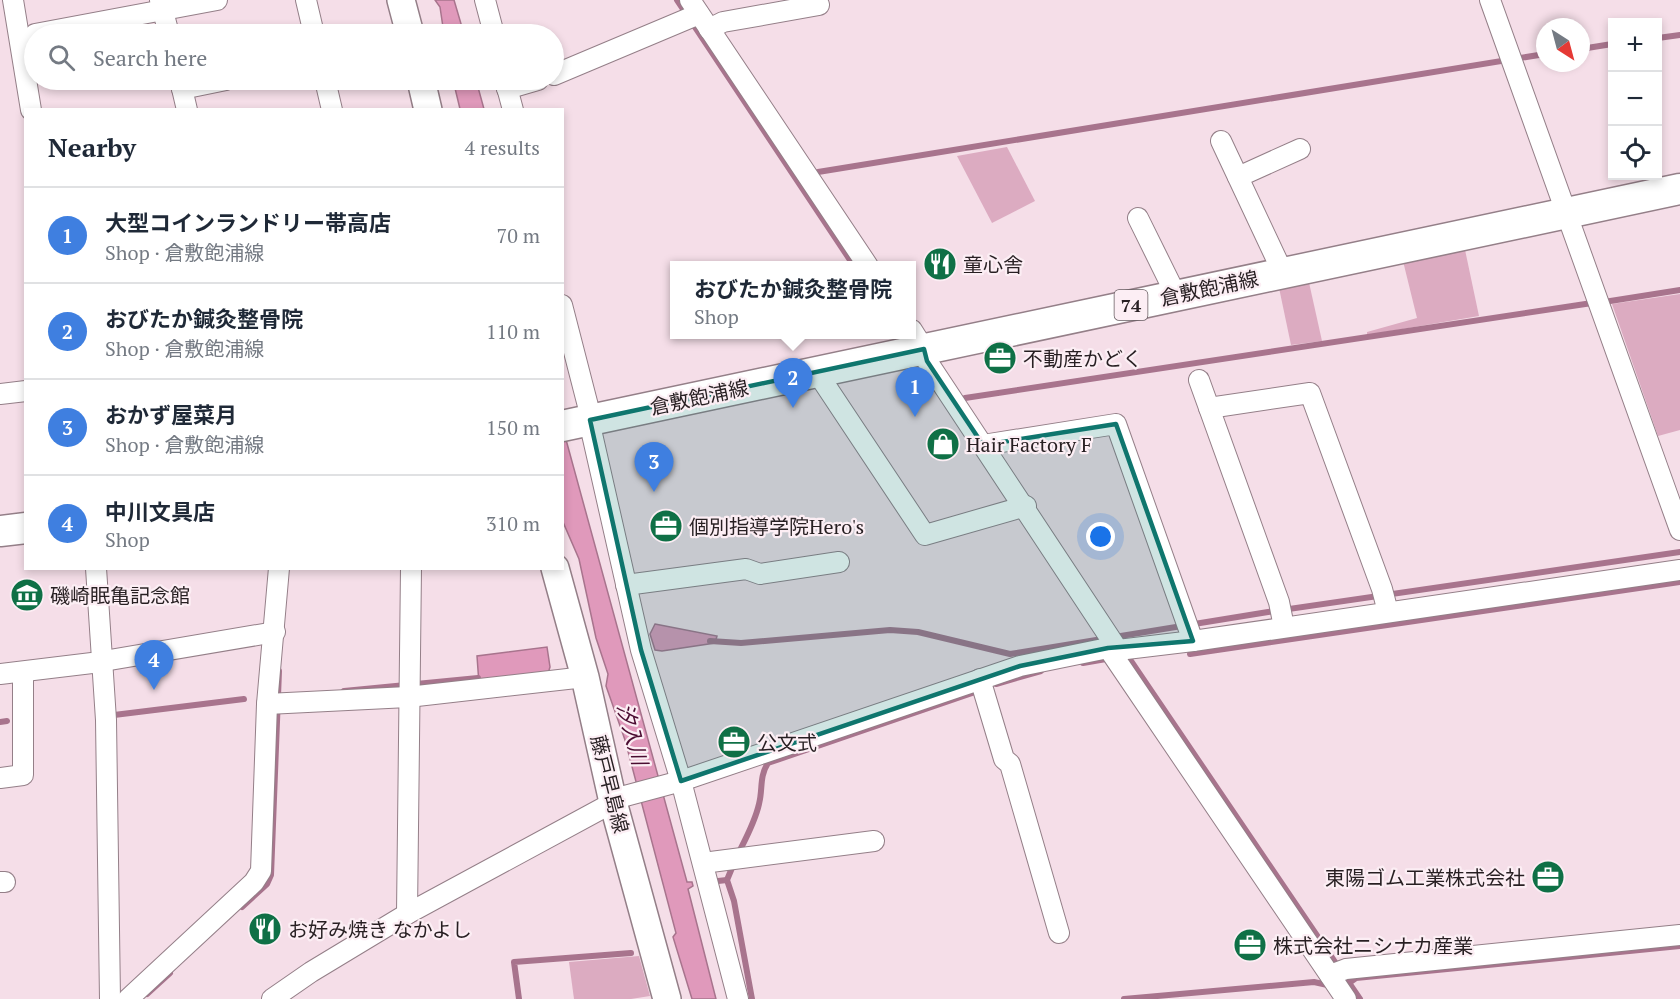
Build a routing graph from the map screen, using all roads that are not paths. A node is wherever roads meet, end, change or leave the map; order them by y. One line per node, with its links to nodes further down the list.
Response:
1 (13, 0): 15 (street)
2 (217, 0): 7 (street)
3 (306, 0): 12 (street)
4 (401, 0): 13 (main road)
5 (485, 0): 14 (street)
6 (1490, 0): 32 (street)
7 (162, 5): 10 (street); 11 (street)
8 (819, 5): 9 (street)
9 (695, 16): 17 (street); 34 (street)
10 (79, 24)
11 (167, 24)
12 (312, 24)
13 (407, 24)
14 (491, 24)
15 (22, 37): 16 (street)
16 (24, 53)
17 (564, 71)
18 (29, 90): 23 (street)
19 (182, 90): 24 (street)
20 (327, 90): 25 (street)
21 (423, 90): 26 (main road)
22 (508, 90): 27 (street)
23 (31, 108)
24 (187, 108)
25 (332, 108)
26 (428, 108)
27 (512, 108)
28 (1221, 141): 30 (street)
29 (1300, 149): 30 (street)
30 (1238, 177): 35 (street)
31 (1680, 189): 32 (main road, 倉敷飽浦線 / 74)
32 (1566, 213): 35 (main road, 倉敷飽浦線 / 74); 48 (street)
33 (1138, 218): 36 (street)
34 (865, 261)
35 (1283, 273): 36 (main road, 倉敷飽浦線 / 74)
36 (1176, 296): 38 (main road, 倉敷飽浦線 / 74)
37 (564, 319): 44 (street)
38 (918, 339): 39 (main road, 倉敷飽浦線 / 74); 45 (street)
39 (816, 371): 44 (main road, 倉敷飽浦線 / 74); 46 (street)
40 (1199, 380): 43 (street)
41 (24, 391): 42 (street)
42 (0, 394)
43 (1209, 408): 57 (street); 58 (street)
44 (579, 423): 56 (street)
45 (983, 445): 46 (street); 59 (street)
46 (1026, 506): 61 (street)
47 (24, 528): 49 (main road)
48 (1680, 530)
49 (0, 531)
50 (838, 561): 56 (street)
51 (96, 570): 62 (street)
52 (279, 570): 60 (street)
53 (411, 570): 67 (street)
54 (556, 570): 65 (main road, 藤戸早島線)
55 (1680, 570): 57 (street)
56 (626, 585): 70 (street)
57 (1386, 601): 58 (street)
58 (1282, 615): 59 (street)
59 (1190, 630): 61 (street)
60 (274, 632): 62 (street); 68 (street)
61 (1112, 643): 66 (street); 77 (street)
62 (104, 661): 63 (street); 78 (street)
63 (23, 672): 64 (street); 69 (street)
64 (0, 674)
65 (585, 678): 67 (street); 71 (main road, 藤戸早島線)
66 (982, 685): 70 (street); 75 (street)
67 (408, 690): 68 (street); 74 (street)
68 (274, 704): 79 (street)
69 (0, 778)
70 (677, 782): 71 (street); 73 (street)
71 (619, 799): 74 (street); 81 (main road, 藤戸早島線)
72 (874, 841): 73 (street)
73 (703, 863): 82 (street)
74 (407, 914): 80 (street)
75 (1059, 933)
76 (1680, 935): 77 (street)
77 (1339, 982)
78 (110, 999)
79 (128, 999)
80 (272, 999)
81 (667, 999)
82 (738, 999)

